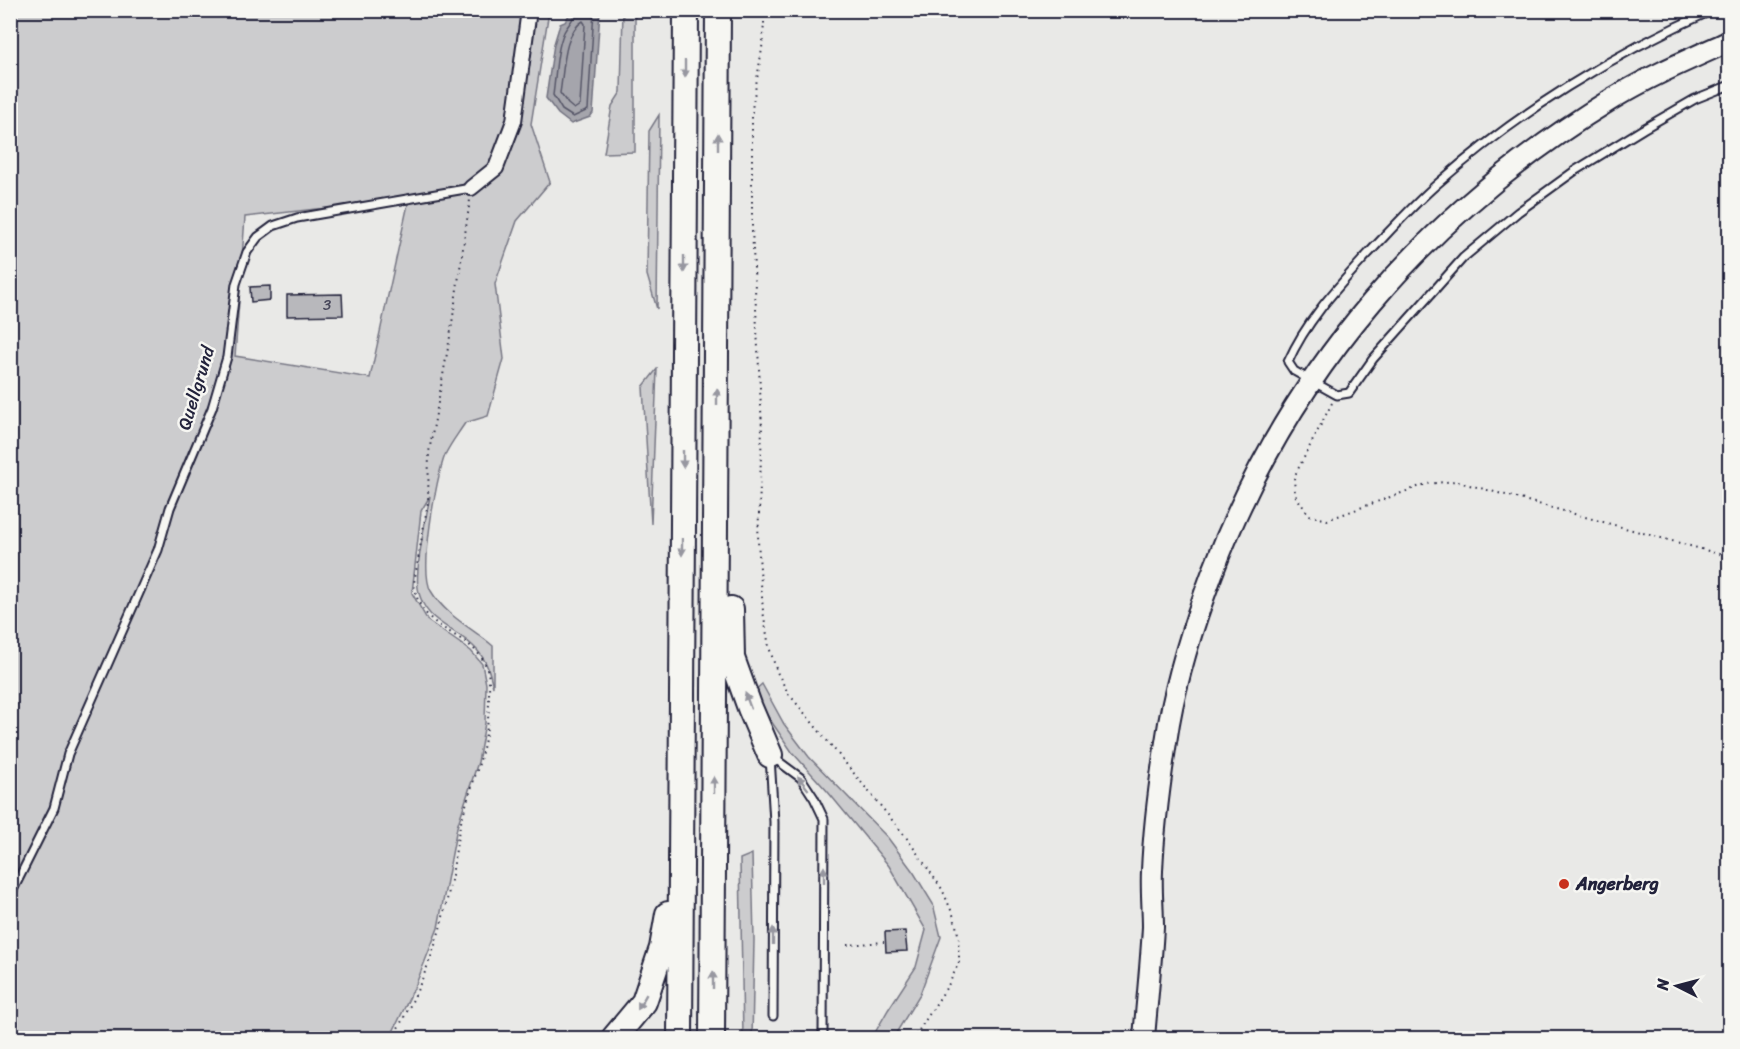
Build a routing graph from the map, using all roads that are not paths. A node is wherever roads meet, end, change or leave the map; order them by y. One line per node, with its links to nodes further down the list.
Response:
1 (529, 10): 7 (street, Quellgrund)
2 (686, 10): 11 (highway, one-way to 11)
3 (718, 10): 9 (highway, one-way to 3)
4 (1713, 10): 8 (lane)
5 (1730, 41): 8 (main road)
6 (1730, 85): 8 (lane)
7 (471, 188): 12 (lane, Quellgrund)
8 (1311, 381): 18 (main road)
9 (716, 539): 10 (highway, one-way to 9); 16 (highway, one-way to 9)
10 (770, 755): 13 (lane, one-way to 10); 17 (lane, one-way to 10)
11 (680, 844): 14 (highway, one-way to 14); 15 (highway)
12 (10, 896)
13 (773, 1016)
14 (614, 1038)
15 (680, 1038)
16 (712, 1038)
17 (823, 1038)
18 (1144, 1038)

